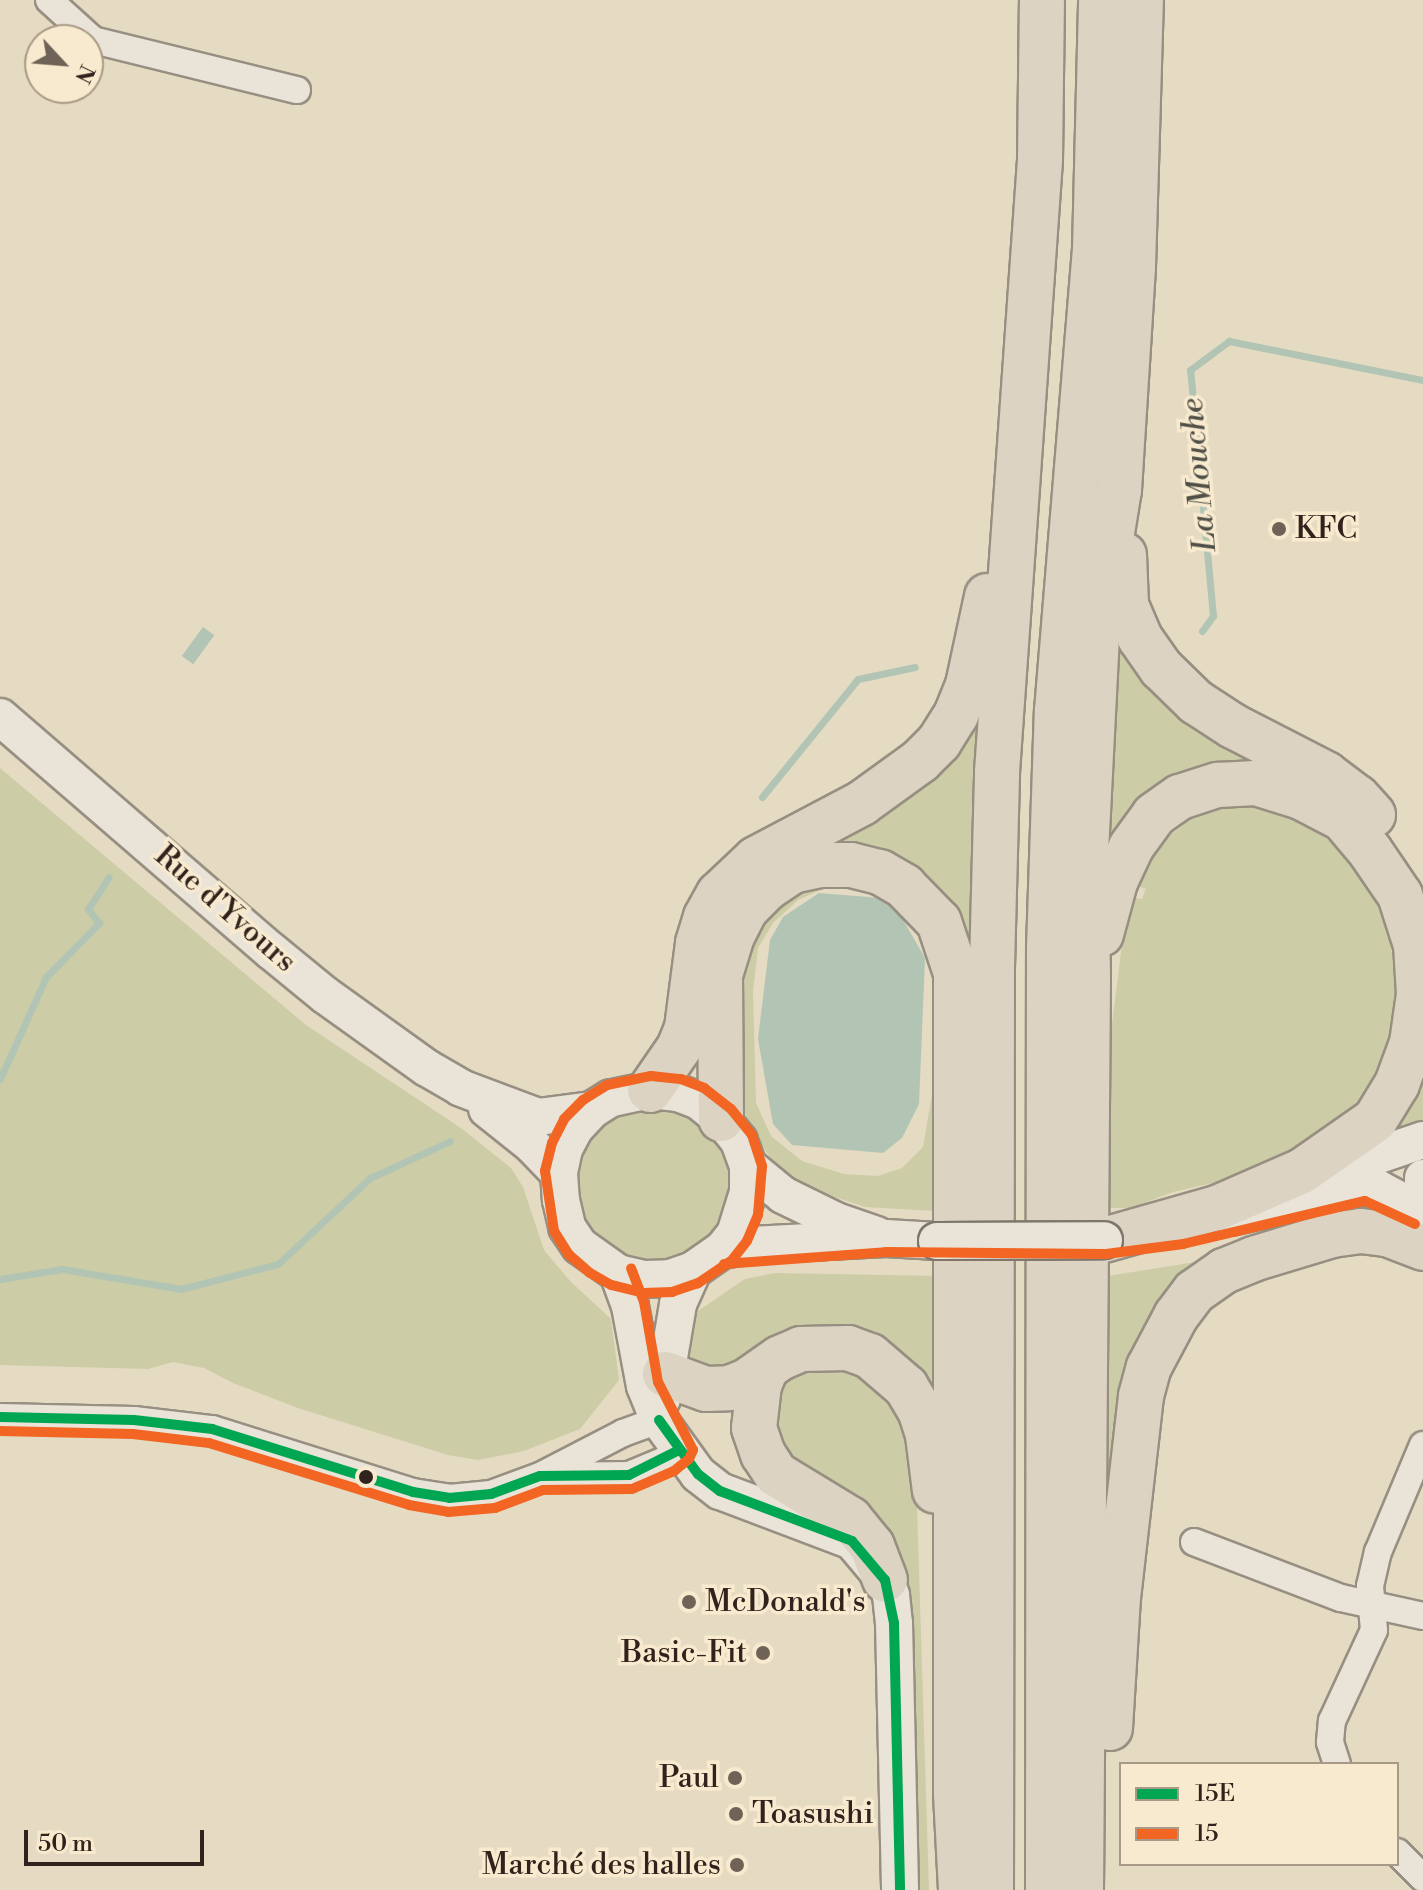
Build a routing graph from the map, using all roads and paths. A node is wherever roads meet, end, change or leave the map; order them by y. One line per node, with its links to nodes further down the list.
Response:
1 (49, 0): 5 (street)
2 (1042, 0): 6 (highway)
3 (1101, 0): 44 (highway)
4 (1141, 0): 7 (highway)
5 (297, 90)
6 (1022, 459): 12 (highway); 43 (highway)
7 (1119, 490): 9 (highway); 10 (highway)
8 (0, 717): 11 (main road, Rue d'Yvours)
9 (1423, 889)
10 (1088, 978): 22 (highway); 45 (highway)
11 (461, 1088): 13 (main road); 17 (main road)
12 (650, 1090): 13 (main road); 14 (main road)
13 (592, 1110): 17 (main road)
14 (721, 1119): 16 (main road); 38 (highway)
15 (1423, 1140): 20 (main road)
16 (748, 1166): 21 (main road); 24 (main road)
17 (559, 1173): 25 (main road)
18 (1423, 1178): 19 (main road)
19 (1423, 1213): 20 (main road)
20 (1210, 1222): 22 (main road)
21 (886, 1238): 22 (main road, bridge); 24 (main road)
22 (1104, 1240)
23 (1423, 1248): 46 (highway)
24 (708, 1260): 25 (main road); 26 (main road)
25 (618, 1273): 26 (main road)
26 (652, 1364): 27 (highway); 29 (main road)
27 (765, 1371): 34 (highway); 38 (highway)
28 (0, 1417): 32 (street)
29 (659, 1420): 31 (main road); 32 (street)
30 (1423, 1445): 35 (street)
31 (679, 1450): 32 (street); 34 (main road)
32 (540, 1476)
33 (1194, 1542): 35 (street)
34 (885, 1580): 41 (main road)
35 (1373, 1607): 36 (street); 37 (street)
36 (1423, 1616)
37 (1336, 1762)
38 (956, 1794): 42 (highway)
39 (1399, 1854): 40 (street)
40 (1423, 1878)
41 (900, 1890)
42 (961, 1890)
43 (991, 1890)
44 (1048, 1890)
45 (1081, 1890)
46 (1100, 1890)

